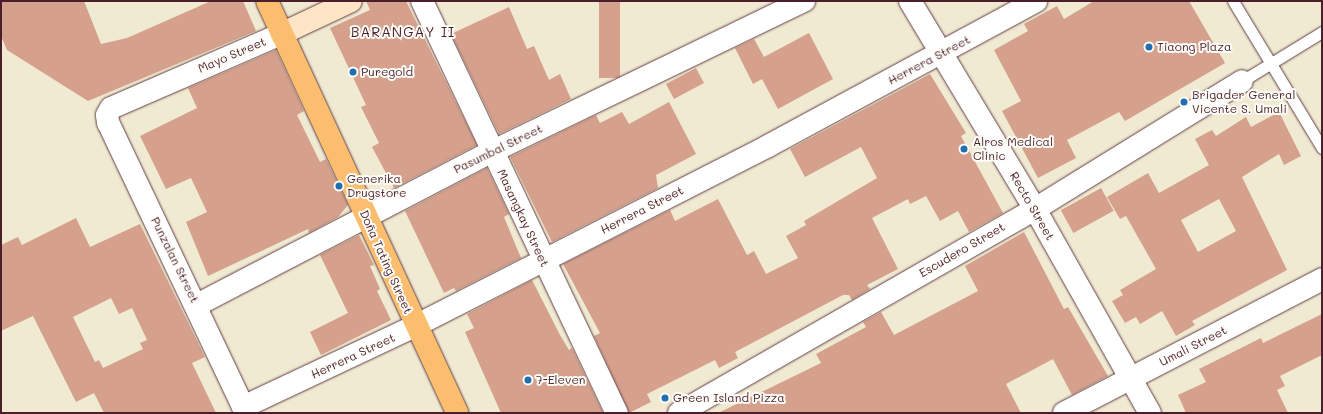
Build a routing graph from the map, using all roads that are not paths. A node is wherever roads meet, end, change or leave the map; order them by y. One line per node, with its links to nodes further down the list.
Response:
1 (267, 1): 9 (main road, Doña Tating Street)
2 (351, 1): 9 (street, Mayo Street)
3 (422, 1): 15 (street, Masangkay Street)
4 (804, 1): 15 (street, Pasumbal Street)
5 (910, 1): 10 (street, Recto Street)
6 (1036, 1): 10 (street, Herrera Street)
7 (1233, 1): 11 (lane)
8 (1322, 32): 11 (lane)
9 (281, 34): 13 (street, Mayo Street); 17 (main road, Doña Tating Street)
10 (941, 54): 16 (street, Recto Street); 18 (street, Herrera Street)
11 (1270, 64): 12 (lane); 14 (lane)
12 (1242, 81): 16 (street, Escudero Street)
13 (111, 108): 20 (street, Punzalan Street)
14 (1322, 148)
15 (492, 152): 17 (street, Pasumbal Street); 18 (street, Masangkay Street)
16 (1035, 209): 22 (street, Recto Street); 26 (street, Escudero Street)
17 (366, 216): 20 (street, Pasumbal Street); 21 (main road, Doña Tating Street)
18 (544, 261): 21 (street, Herrera Street); 25 (street, Masangkay Street)
19 (1322, 279): 22 (street, Umali Street)
20 (197, 305): 23 (street, Punzalan Street)
21 (415, 326): 23 (street, Herrera Street); 24 (main road, Doña Tating Street)
22 (1129, 378): 27 (street, Umali Street); 28 (street, Recto Street)
23 (244, 410)
24 (457, 413)
25 (617, 413)
26 (679, 413)
27 (1064, 413)
28 (1150, 413)

